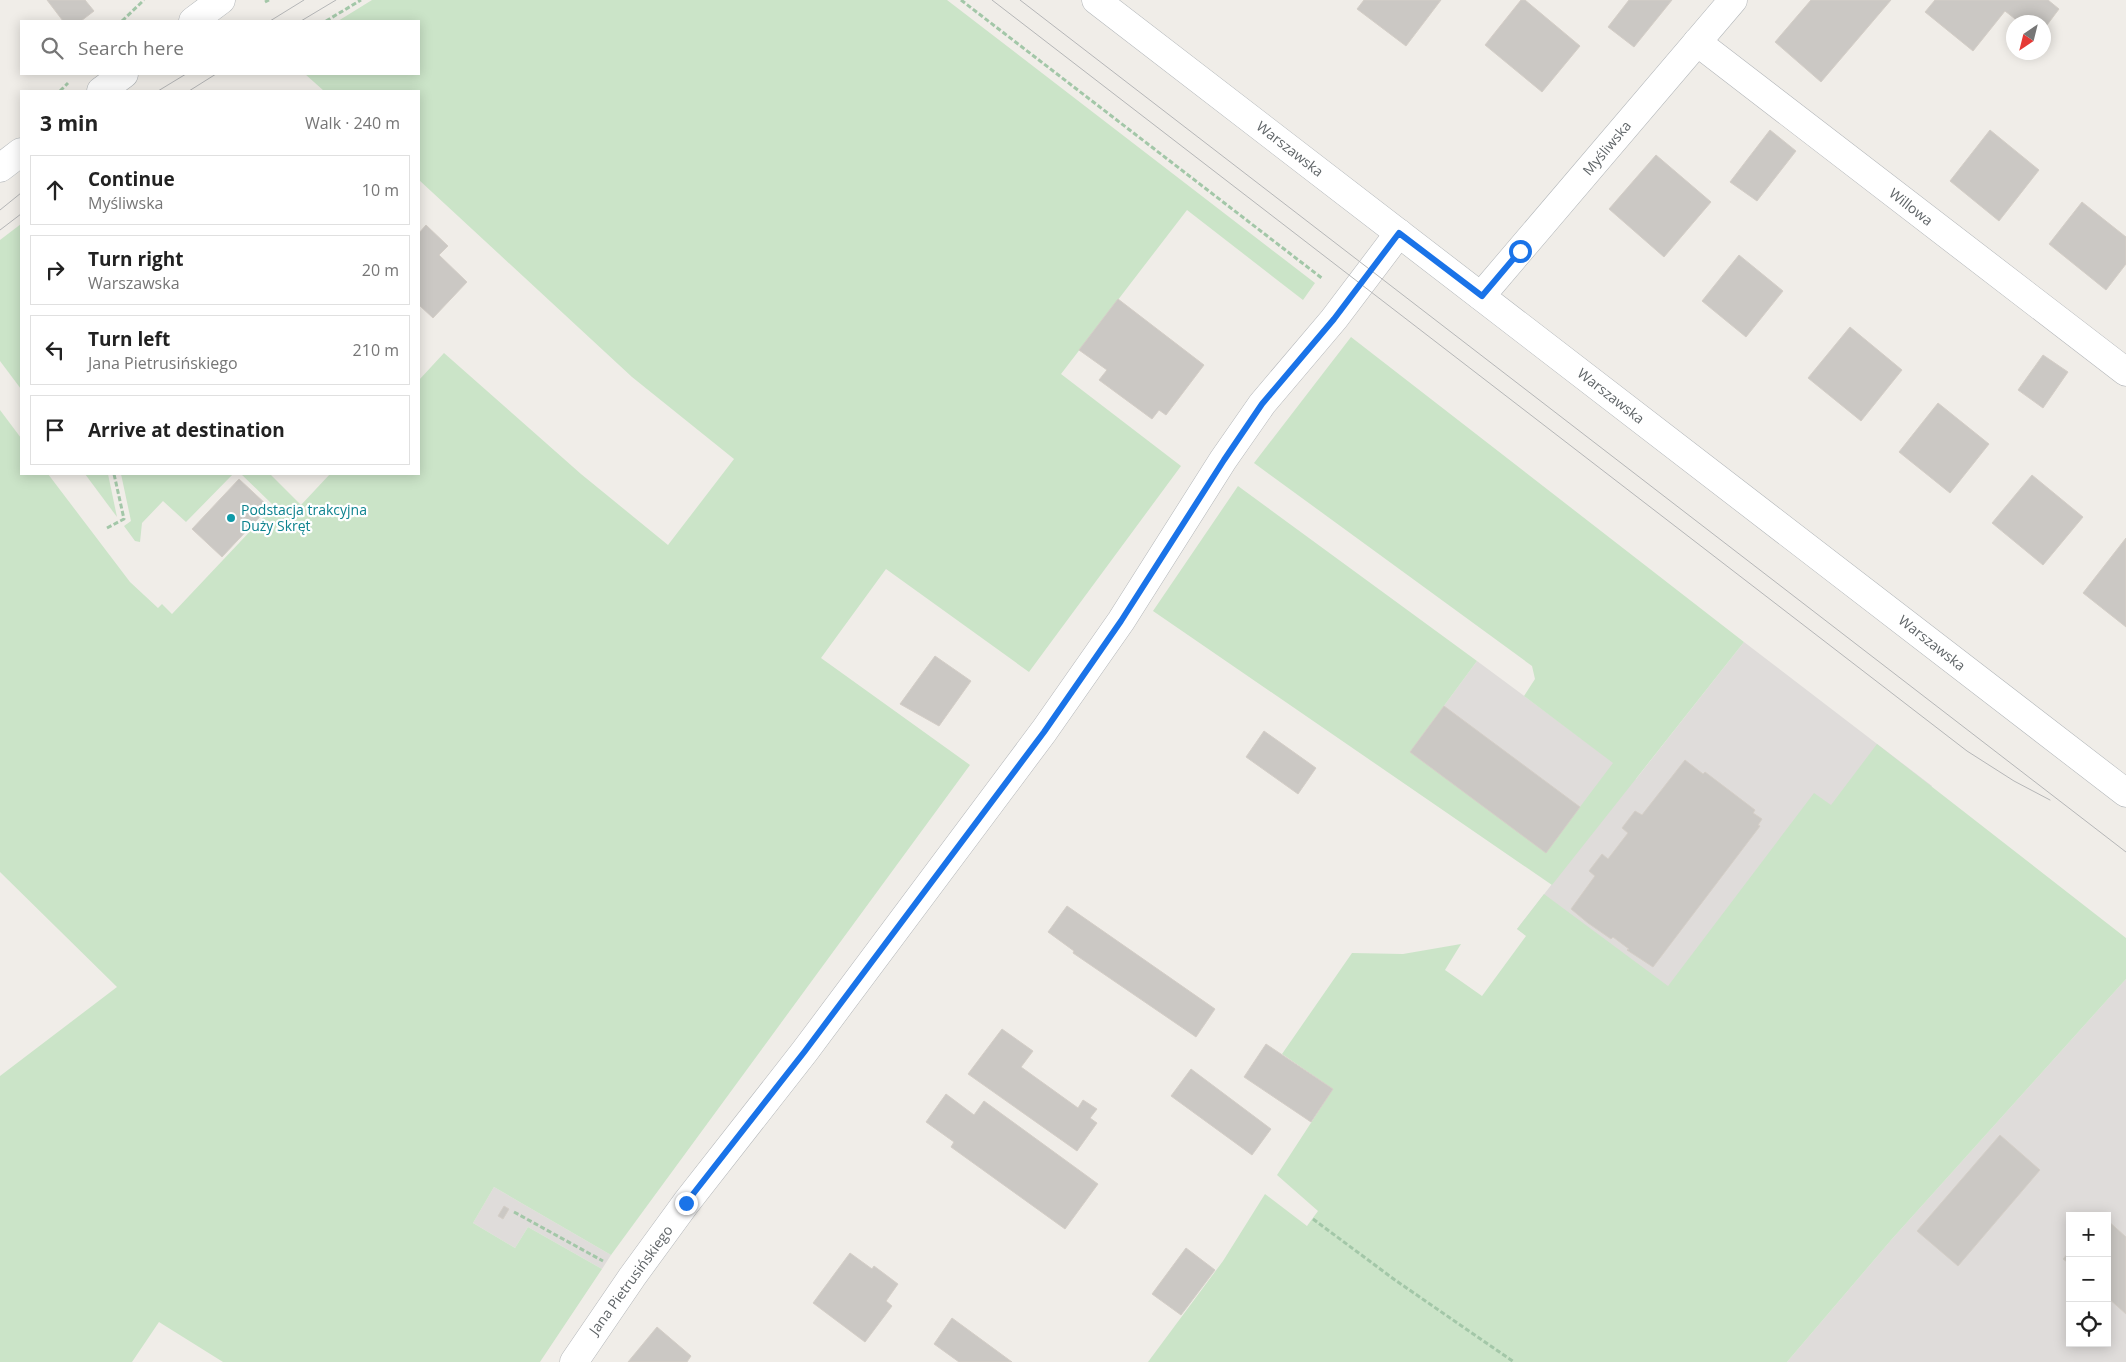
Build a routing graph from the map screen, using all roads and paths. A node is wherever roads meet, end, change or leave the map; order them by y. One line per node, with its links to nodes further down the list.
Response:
1 (144, 0): 7 (path)
2 (220, 0): 8 (street)
3 (361, 0): 9 (path)
4 (961, 0): 17 (path)
5 (1096, 0): 15 (street, Warszawska)
6 (1733, 0): 10 (street, Myśliwska)
7 (123, 20)
8 (194, 20)
9 (328, 20)
10 (1697, 42): 16 (street, Myśliwska); 18 (street, Willowa)
11 (123, 75): 12 (street)
12 (102, 90)
13 (20, 153): 14 (street)
14 (0, 168)
15 (1399, 233): 16 (street, Warszawska); 17 (street, Jana Pietrusińskiego)
16 (1482, 296): 21 (street, Warszawska)
17 (1351, 297): 25 (street, Jana Pietrusińskiego)
18 (2126, 372)
19 (114, 475): 20 (path)
20 (107, 528)
21 (2126, 793)
22 (514, 1212): 24 (path)
23 (1312, 1220): 26 (path)
24 (606, 1262)
25 (574, 1362)
26 (1514, 1362)

